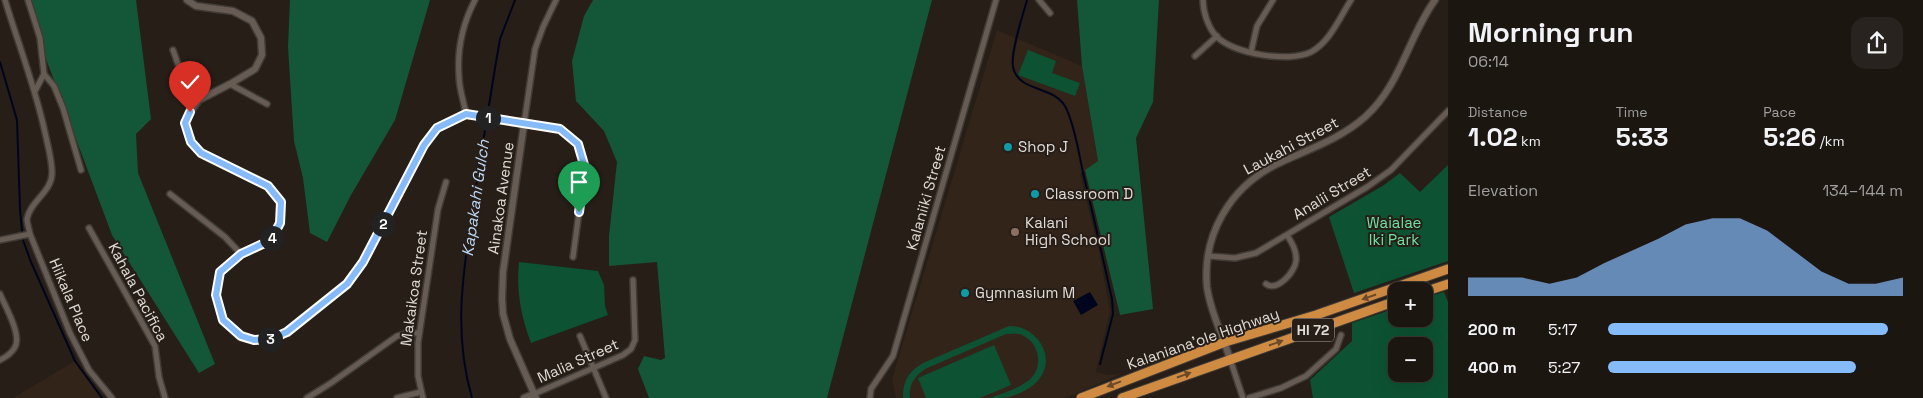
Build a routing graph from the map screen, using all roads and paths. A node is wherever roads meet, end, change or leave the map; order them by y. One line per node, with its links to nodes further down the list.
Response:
1 (5, 0): 19 (street)
2 (28, 0): 17 (street)
3 (187, 0): 18 (street)
4 (475, 0): 23 (street)
5 (556, 0): 24 (street, Ainakoa Avenue)
6 (996, 0): 57 (street, Kalaniiki Street)
7 (1039, 0): 12 (street)
8 (1203, 0): 13 (street)
9 (1273, 0): 15 (street)
10 (1351, 0): 15 (street)
11 (1435, 0): 33 (street, Laukahi Street)
12 (1050, 12)
13 (1217, 36): 15 (street); 16 (street)
14 (173, 50): 20 (street)
15 (1251, 52)
16 (1195, 56)
17 (44, 74): 19 (street); 25 (street)
18 (230, 84): 20 (street); 21 (street)
19 (35, 92): 29 (street)
20 (199, 100): 32 (street)
21 (267, 104)
22 (1448, 111): 30 (street, Analii Street)
23 (466, 114): 24 (street); 32 (street)
24 (524, 124): 34 (street); 50 (street, Ainakoa Avenue)
25 (81, 170)
26 (446, 182): 42 (street, Makaikoa Street)
27 (170, 194): 32 (street)
28 (89, 228): 52 (street, Kahala Pacifica)
29 (28, 234): 31 (street); 51 (street, Hiikala Place)
30 (1287, 235): 33 (street, Analii Street); 37 (street)
31 (0, 240)
32 (241, 254)
33 (1208, 256): 45 (street, Laukahi Street)
34 (573, 257)
35 (1448, 269): 45 (highway, Kalaniana’ole Highway / HI 72, one-way to 45)
36 (633, 280): 48 (street, Malia Street)
37 (1266, 284)
38 (1448, 284): 39 (highway)
39 (1433, 289)
40 (0, 294): 47 (street)
41 (1388, 305): 46 (highway, Kalaniana’ole Highway / HI 72, one-way to 41)
42 (419, 333): 49 (street, Makaikoa Street); 53 (street)
43 (1341, 335): 61 (street)
44 (580, 336): 48 (street)
45 (1225, 342): 46 (street, Laukahi Street); 58 (highway, Kalaniana’ole Highway / HI 72, one-way to 58)
46 (1230, 359): 59 (highway, Kalaniana’ole Highway / HI 72, one-way to 46); 60 (street)
47 (0, 360)
48 (593, 368): 50 (street, Malia Street); 56 (street)
49 (422, 395): 54 (street)
50 (535, 396): 55 (street, Malia Street)
51 (112, 398)
52 (165, 398)
53 (307, 398)
54 (397, 398)
55 (524, 398)
56 (606, 398)
57 (870, 398)
58 (1081, 398)
59 (1122, 398)
60 (1243, 398)
61 (1250, 398)

